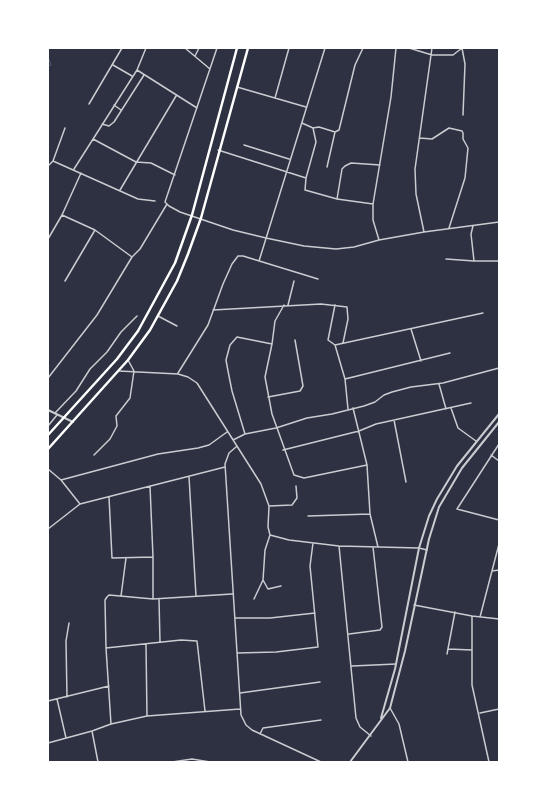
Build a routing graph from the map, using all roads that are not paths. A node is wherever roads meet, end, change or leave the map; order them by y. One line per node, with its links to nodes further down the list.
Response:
1 (122, 48): 17 (street)
2 (146, 48): 19 (street)
3 (185, 48): 16 (street)
4 (199, 48): 16 (street)
5 (217, 48): 18 (street)
6 (237, 48): 57 (main road)
7 (248, 48): 22 (main road)
8 (289, 48): 24 (street)
9 (326, 48): 28 (street)
10 (363, 48): 35 (street)
11 (396, 48): 44 (street)
12 (409, 48): 15 (street)
13 (432, 48): 15 (street)
14 (462, 48): 15 (street); 30 (street)
15 (432, 55): 36 (street)
16 (195, 56): 18 (street)
17 (113, 64): 21 (street); 25 (street)
18 (210, 69): 27 (street)
19 (137, 70): 20 (street); 21 (street)
20 (144, 74): 23 (street); 29 (street)
21 (132, 76): 26 (street)
22 (236, 87): 24 (street); 39 (main road)
23 (176, 96): 27 (street); 42 (street)
24 (275, 98): 28 (street)
25 (89, 104)
26 (114, 105): 29 (street); 32 (street)
27 (197, 108): 49 (street)
28 (306, 108): 31 (street)
29 (121, 110): 32 (street)
30 (463, 115)
31 (302, 123): 34 (street); 40 (street)
32 (102, 124): 37 (street)
33 (65, 128): 41 (street)
34 (313, 128): 35 (street); 50 (street)
35 (336, 132): 45 (street)
36 (419, 138): 61 (street); 63 (street)
37 (92, 139): 42 (street); 46 (street)
38 (244, 145): 40 (street)
39 (218, 150): 47 (street); 58 (main road)
40 (289, 159): 47 (street)
41 (53, 160): 43 (street); 46 (street)
42 (136, 162): 49 (street); 51 (street)
43 (48, 166)
44 (380, 166): 52 (street); 55 (street)
45 (327, 167)
46 (74, 169): 48 (street)
47 (285, 172): 50 (street); 64 (street)
48 (81, 173): 51 (street); 56 (street)
49 (175, 175): 54 (street)
50 (306, 178): 52 (street)
51 (120, 190): 53 (street)
52 (337, 199): 55 (street)
53 (155, 201)
54 (167, 204): 57 (street); 67 (street)
55 (373, 204): 66 (street)
56 (62, 215): 62 (street); 65 (street)
57 (192, 215): 58 (street); 109 (main road)
58 (201, 218): 64 (street); 81 (main road)
59 (499, 222): 60 (street)
60 (473, 226): 61 (street); 70 (street)
61 (449, 228): 63 (street)
62 (95, 230): 67 (street); 74 (street)
63 (424, 232): 66 (street)
64 (266, 238): 66 (street); 68 (street)
65 (48, 239)
66 (379, 240)
67 (132, 257): 96 (street)
68 (259, 260): 72 (street); 78 (street)
69 (446, 260): 70 (street)
70 (474, 261): 71 (street)
71 (499, 261)
72 (318, 279)
73 (294, 281): 75 (street)
74 (65, 282)
75 (288, 305): 76 (street); 77 (street)
76 (335, 305): 85 (street); 87 (street)
77 (284, 306): 78 (street); 86 (street)
78 (213, 310): 95 (street)
79 (483, 313): 83 (street)
80 (137, 316): 107 (street)
81 (158, 316): 82 (street); 89 (main road)
82 (177, 326)
83 (411, 329): 85 (street); 90 (street)
84 (295, 340): 100 (street)
85 (343, 343): 87 (street)
86 (272, 344): 100 (street); 117 (street)
87 (335, 345): 98 (street)
88 (450, 353): 90 (street)
89 (128, 360): 92 (main road); 93 (street)
90 (421, 360): 98 (street)
91 (499, 368): 99 (street)
92 (119, 371): 93 (street); 111 (main road)
93 (134, 371): 95 (street); 125 (street)
94 (48, 373): 96 (street)
95 (178, 374): 116 (street)
96 (51, 375): 97 (street)
97 (48, 378)
98 (345, 379): 104 (street)
99 (439, 383): 102 (street); 105 (street)
100 (268, 397): 114 (street)
101 (471, 403): 103 (street)
102 (353, 408): 104 (street); 115 (street)
103 (451, 408): 105 (street); 120 (street)
104 (348, 409): 114 (street)
105 (446, 409): 110 (street)
106 (48, 410): 107 (street)
107 (56, 414): 109 (street); 113 (street)
108 (499, 414): 120 (street)
109 (64, 418): 111 (street); 118 (main road)
110 (394, 420): 115 (street); 133 (street)
111 (73, 422): 123 (main road)
112 (499, 422): 150 (street)
113 (48, 426)
114 (276, 428): 117 (street); 124 (street)
115 (359, 431): 124 (street); 128 (street)
116 (227, 432): 119 (street); 132 (street)
117 (245, 434): 119 (street)
118 (48, 435)
119 (233, 440): 122 (street)
120 (476, 441): 149 (street)
121 (499, 444): 126 (street)
122 (236, 447): 129 (street); 138 (street)
123 (48, 449)
124 (283, 450): 128 (street)
125 (94, 455)
126 (491, 455): 127 (street); 141 (street)
127 (499, 461)
128 (367, 465): 139 (street)
129 (225, 467): 131 (street); 157 (street)
130 (48, 469): 132 (street)
131 (189, 476): 134 (street); 158 (street)
132 (60, 480): 137 (street)
133 (406, 482)
134 (150, 486): 136 (street); 151 (street)
135 (296, 486): 138 (street)
136 (109, 497): 137 (street); 152 (street)
137 (80, 504): 142 (street)
138 (269, 506): 143 (street)
139 (370, 514): 140 (street); 148 (street)
140 (308, 516)
141 (499, 520)
142 (48, 529)
143 (270, 535): 144 (street); 155 (street)
144 (313, 544): 146 (street); 165 (street)
145 (499, 544): 154 (street)
146 (339, 546): 147 (street); 171 (street)
147 (373, 547): 148 (street); 171 (street)
148 (378, 547): 149 (street)
149 (419, 548): 150 (street); 179 (street)
150 (427, 550): 163 (street)
151 (153, 557): 152 (street); 160 (street)
152 (126, 558): 159 (street)
153 (499, 570): 154 (street)
154 (492, 571): 167 (street)
155 (263, 580): 156 (street); 162 (street)
156 (281, 586)
157 (232, 594): 158 (street); 168 (street)
158 (196, 596): 161 (street)
159 (121, 597): 160 (street); 174 (street)
160 (153, 599): 161 (street)
161 (159, 599): 172 (street)
162 (254, 599)
163 (414, 605): 164 (street); 187 (street)
164 (455, 612): 166 (street); 175 (street)
165 (315, 613): 168 (street); 177 (street)
166 (472, 616): 167 (street); 176 (street)
167 (480, 617): 169 (street)
168 (235, 618): 177 (street)
169 (499, 619)
170 (69, 623): 184 (street)
171 (349, 634): 180 (street)
172 (160, 642): 173 (street); 190 (street)
173 (146, 645): 174 (street); 192 (street)
174 (106, 648): 182 (street)
175 (448, 648): 176 (street); 178 (street)
176 (472, 650): 191 (street)
177 (237, 653): 183 (street)
178 (447, 654)
179 (396, 664): 180 (street); 193 (street)
180 (352, 666): 198 (street)
181 (320, 682): 183 (street)
182 (109, 686): 184 (street); 195 (street)
183 (240, 693): 188 (street)
184 (67, 696): 185 (street)
185 (57, 699): 186 (street); 199 (street)
186 (48, 702)
187 (390, 708): 193 (street); 207 (street)
188 (240, 709): 190 (street); 197 (street)
189 (499, 709): 191 (street)
190 (205, 711): 192 (street)
191 (480, 713): 208 (street)
192 (147, 716): 195 (street)
193 (381, 719): 198 (street)
194 (321, 720): 197 (street)
195 (111, 724): 196 (street)
196 (92, 731): 199 (street); 202 (street)
197 (260, 734): 205 (street)
198 (371, 736): 206 (street)
199 (66, 738): 200 (street)
200 (48, 743)
201 (191, 761): 203 (street); 204 (street)
202 (98, 762)
203 (172, 762)
204 (210, 762)
205 (321, 762)
206 (350, 762)
207 (408, 762)
208 (489, 762)

